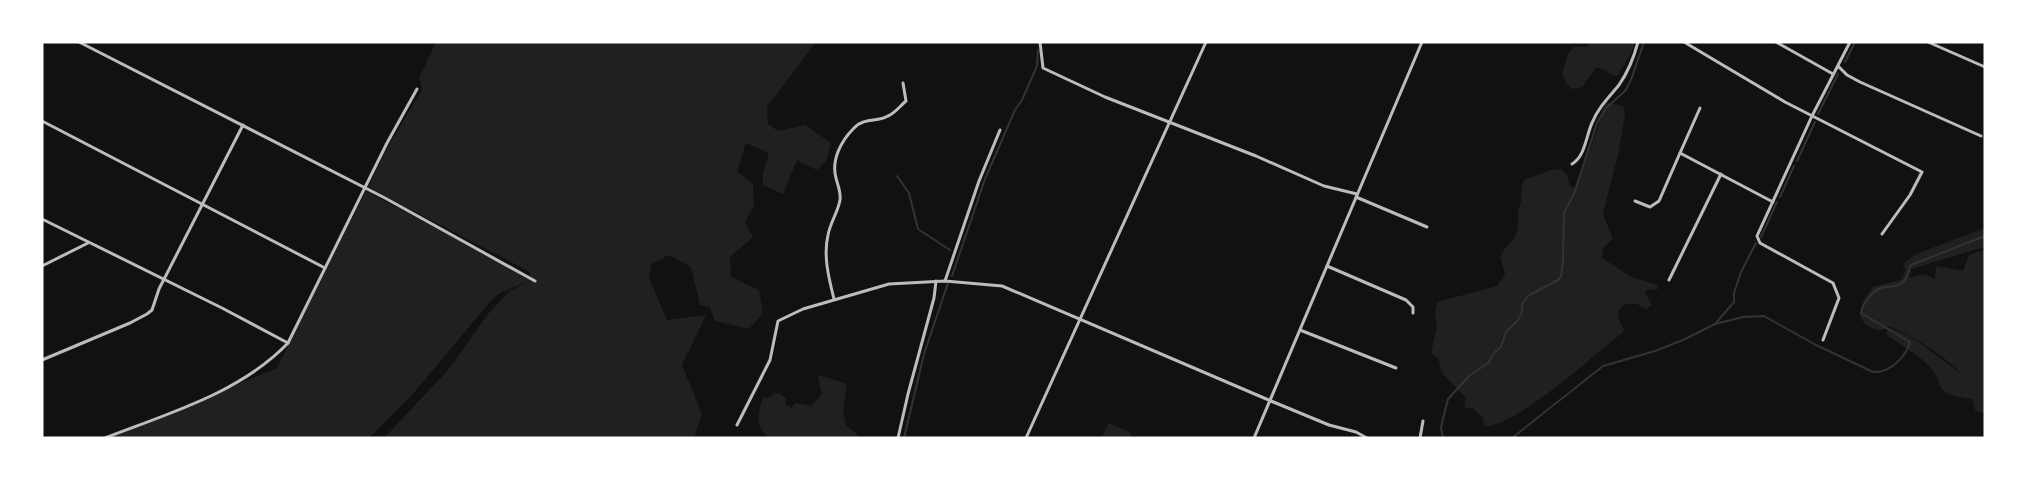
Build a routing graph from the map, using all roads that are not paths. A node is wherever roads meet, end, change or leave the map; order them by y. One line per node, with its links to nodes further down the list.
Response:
1 (79, 42): 19 (street)
2 (1040, 42): 18 (street)
3 (1206, 42): 18 (street)
4 (1422, 42): 26 (street)
5 (1638, 42): 23 (street)
6 (1684, 42): 16 (street)
7 (1776, 42): 12 (street)
8 (1850, 42): 10 (street)
9 (1928, 42): 11 (street)
10 (1838, 66): 12 (street); 21 (street)
11 (1985, 67)
12 (1833, 74): 16 (street)
13 (903, 83): 42 (street)
14 (417, 89): 25 (street)
15 (1700, 108): 22 (street)
16 (1812, 116): 28 (street); 32 (street)
17 (42, 121): 29 (street)
18 (1169, 123): 26 (street); 44 (street)
19 (243, 125): 25 (street); 29 (street)
20 (1000, 130): 38 (street)
21 (1981, 136)
22 (1680, 153): 24 (street); 27 (street)
23 (1572, 164)
24 (1721, 174): 28 (street); 39 (street)
25 (365, 188): 36 (street); 40 (street)
26 (1357, 195): 31 (street); 35 (street)
27 (1635, 201)
28 (1773, 202): 46 (street)
29 (203, 205): 36 (street); 37 (street)
30 (42, 219): 33 (street)
31 (1427, 227)
32 (1882, 234)
33 (87, 243): 34 (street); 37 (street)
34 (42, 266)
35 (1327, 266): 43 (street); 45 (street)
36 (325, 268): 47 (street)
37 (165, 279): 47 (street); 48 (street)
38 (945, 280): 41 (street); 44 (street)
39 (1669, 280)
40 (535, 281)
41 (936, 281): 42 (street); 54 (street)
42 (834, 299): 52 (street)
43 (1413, 313)
44 (1078, 319): 50 (street); 55 (street)
45 (1300, 330): 49 (street); 50 (street)
46 (1823, 340)
47 (288, 343): 53 (street)
48 (42, 360)
49 (1396, 368)
50 (1270, 401): 56 (street); 57 (street)
51 (1423, 421): 58 (street)
52 (737, 425)
53 (105, 438)
54 (898, 438)
55 (1026, 438)
56 (1254, 438)
57 (1367, 438)
58 (1420, 438)

